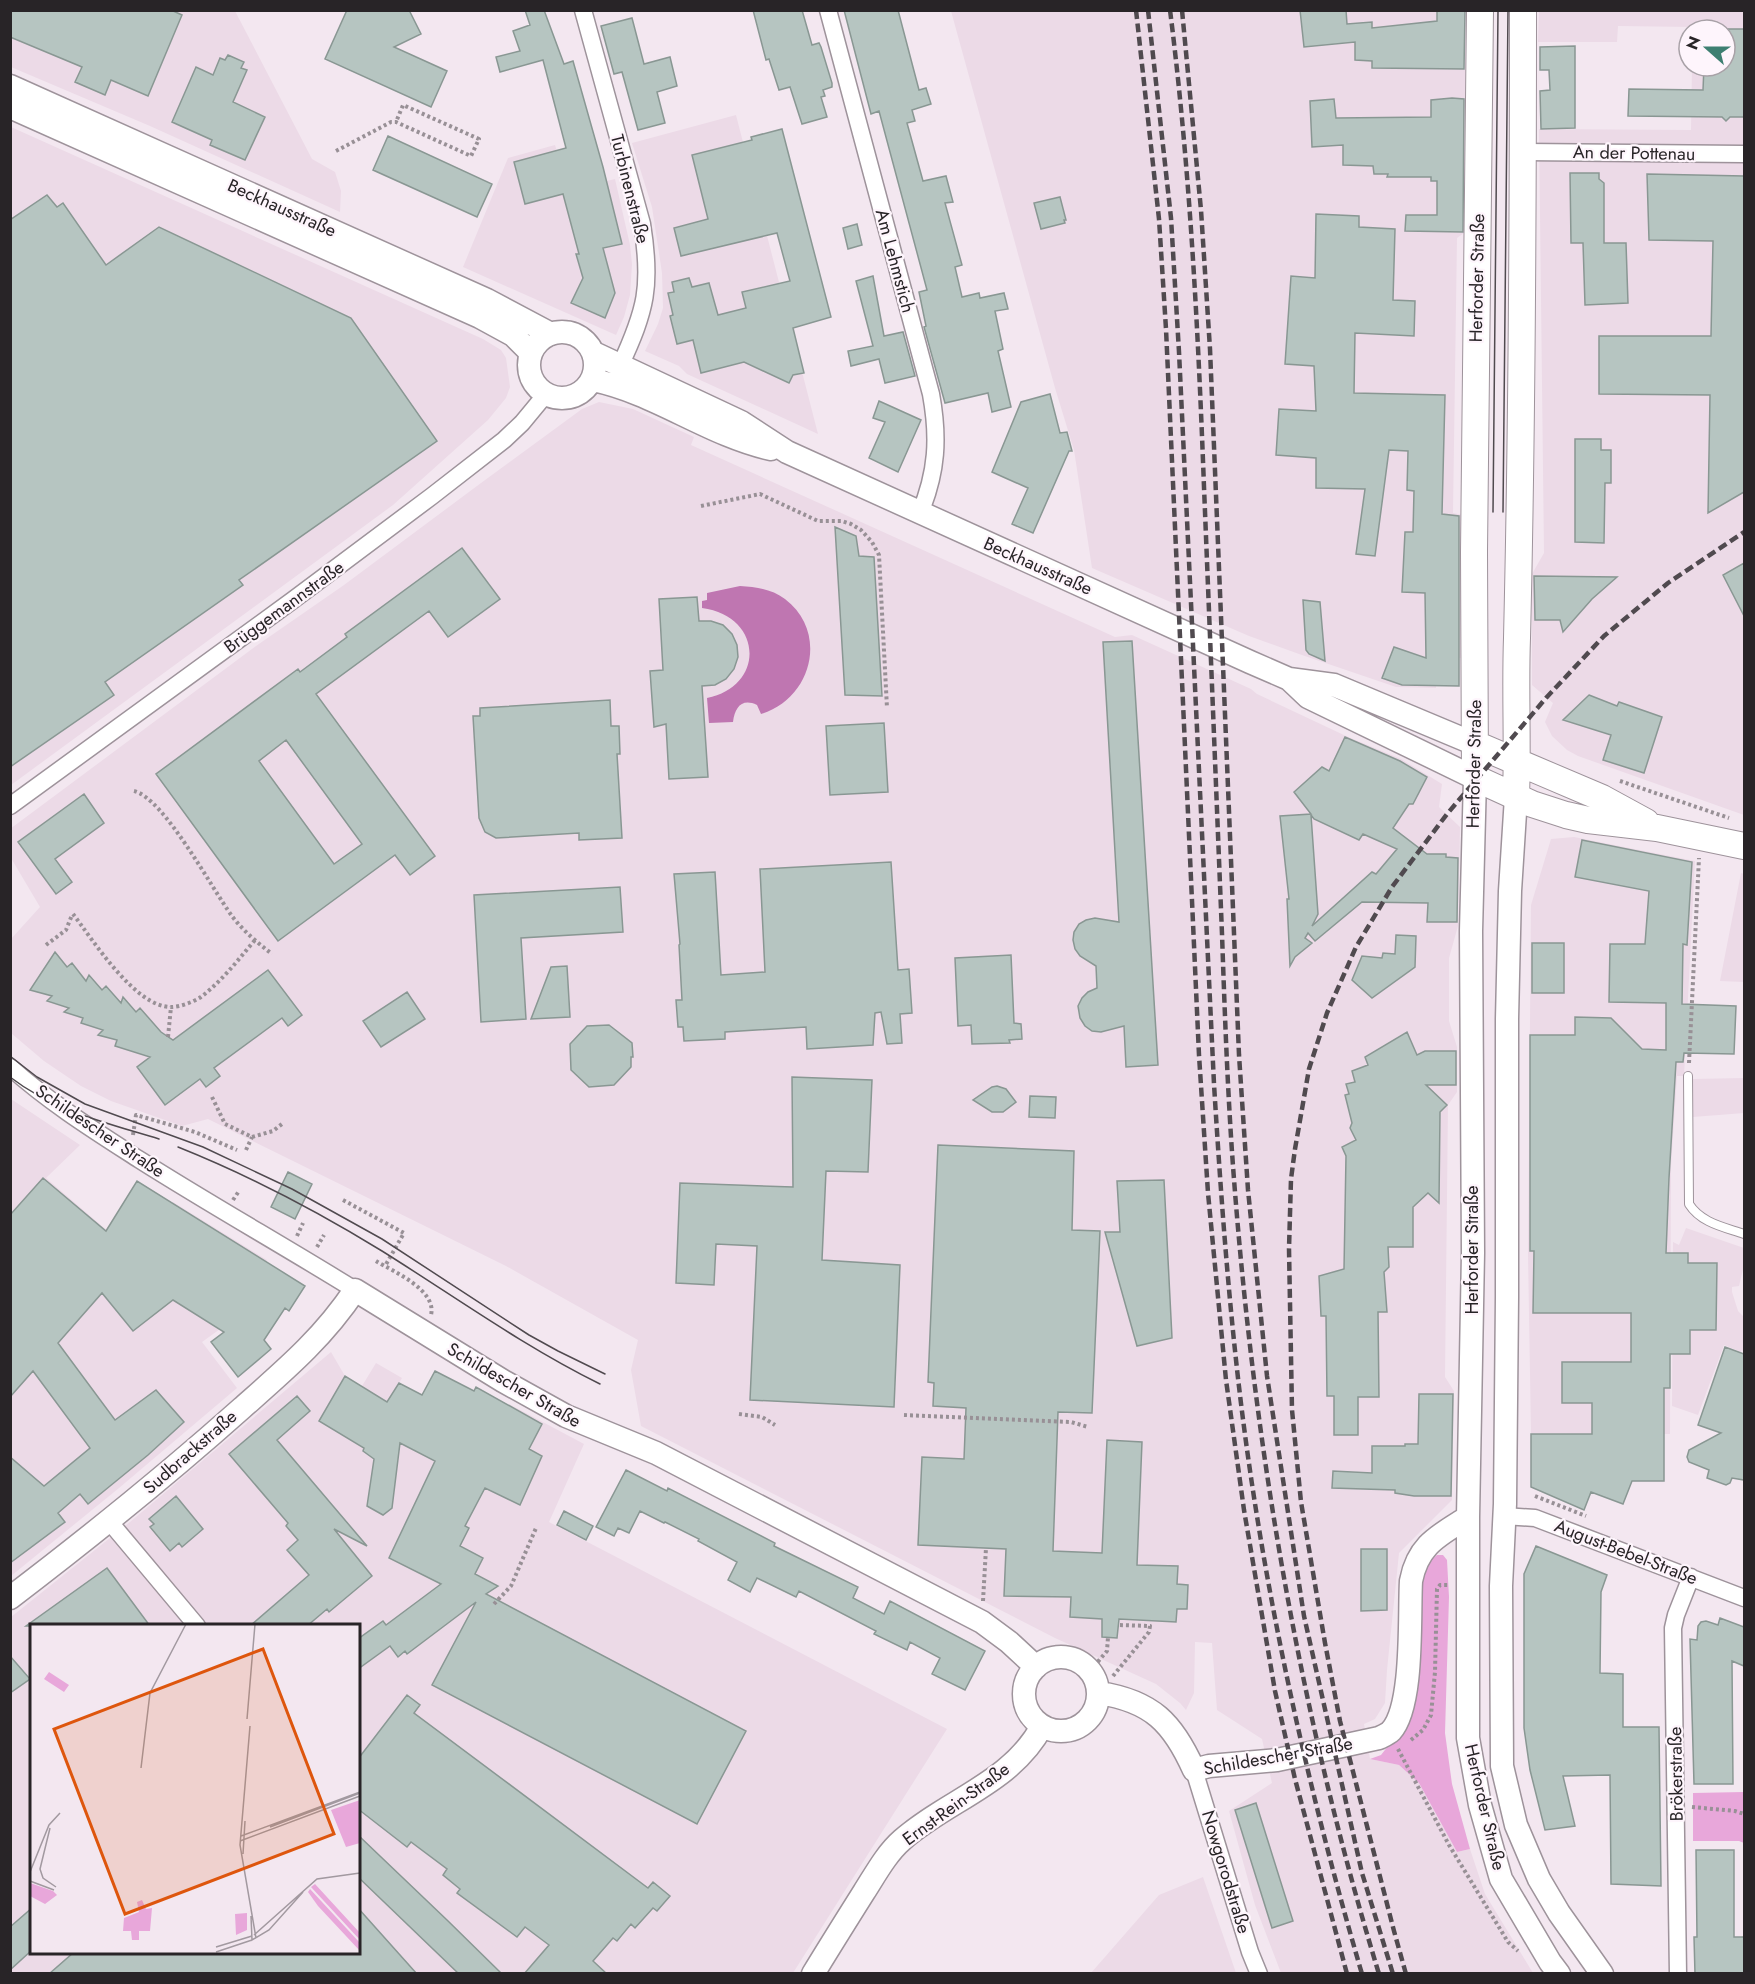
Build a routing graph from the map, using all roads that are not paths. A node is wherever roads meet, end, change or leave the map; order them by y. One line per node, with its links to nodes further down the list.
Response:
1 (583, 10): 12 (street, Turbinenstraße)
2 (828, 10): 16 (street, Am Lehmstich)
3 (1480, 10): 18 (main road, Herforder Straße)
4 (1523, 10): 7 (main road, Herforder Straße)
5 (10, 86): 9 (street, Beckhausstraße)
6 (10, 107): 10 (street, Beckhausstraße)
7 (1523, 152): 8 (street, An der Pottenau); 19 (main road, Herforder Straße)
8 (1744, 154)
9 (551, 334): 10 (street); 11 (street)
10 (531, 353): 14 (street)
11 (594, 353): 12 (street, Beckhausstraße); 13 (street)
12 (620, 366): 15 (street, Beckhausstraße)
13 (593, 380): 14 (street); 15 (street, Beckhausstraße)
14 (546, 394): 22 (street, Brüggemannstraße)
15 (787, 452): 16 (street, Beckhausstraße)
16 (920, 513): 17 (street, Beckhausstraße)
17 (1288, 679): 18 (street, Beckhausstraße); 20 (street, Beckhausstraße)
18 (1475, 744): 19 (main road, Beckhausstraße); 20 (main road, Herforder Straße)
19 (1518, 762): 21 (main road, Herforder Straße); 23 (main road, Beckhausstraße)
20 (1475, 778): 21 (main road); 28 (street, Herforder Straße)
21 (1516, 797): 23 (main road); 30 (street, Herforder Straße)
22 (10, 806)
23 (1657, 828): 24 (main road)
24 (1744, 846)
25 (10, 1067): 29 (street, Schildescher Straße)
26 (1688, 1076): 27 (lane)
27 (1744, 1234)
28 (1473, 1252): 30 (street); 32 (street, Herforder Straße)
29 (355, 1290): 33 (street, Sudbrackstraße); 38 (street, Schildescher Straße)
30 (1506, 1297): 31 (street, Herforder Straße)
31 (1504, 1516): 32 (street); 34 (street, August-Bebel-Straße); 45 (street, Herforder Straße)
32 (1468, 1517): 41 (street, Schildescher Straße); 44 (street, Herforder Straße)
33 (109, 1521): 35 (street, Sudbrackstraße); 37 (street)
34 (1690, 1577): 36 (street, August-Bebel-Straße); 46 (street, Brökerstraße)
35 (10, 1598)
36 (1744, 1598)
37 (195, 1624)
38 (1036, 1667): 39 (street); 40 (street)
39 (1099, 1694): 40 (street); 41 (street, Schildescher Straße)
40 (1042, 1726): 42 (street, Ernst-Rein-Straße)
41 (1194, 1770): 43 (street, Nowgorodstraße)
42 (813, 1974)
43 (1259, 1974)
44 (1559, 1974)
45 (1602, 1974)
46 (1678, 1974)

